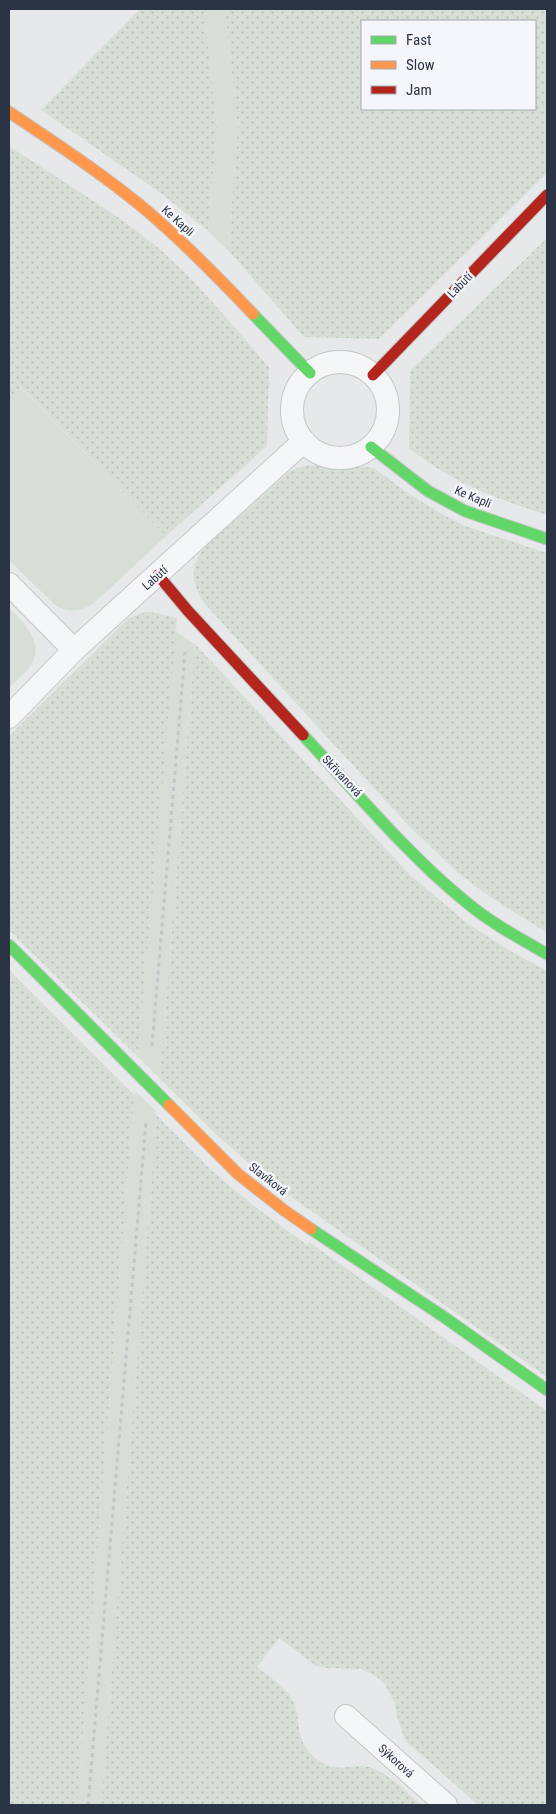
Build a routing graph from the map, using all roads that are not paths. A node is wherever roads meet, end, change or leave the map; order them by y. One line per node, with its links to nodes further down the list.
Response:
1 (9, 112): 3 (street, Ke Kapli)
2 (547, 195): 4 (street, Labutí)
3 (310, 373): 4 (street); 5 (street)
4 (373, 375): 6 (street)
5 (304, 441): 6 (street); 8 (street, Labutí)
6 (371, 447): 7 (street, Ke Kapli)
7 (547, 539)
8 (158, 575): 10 (street, Labutí); 13 (street, Skřivanová)
9 (9, 584): 10 (street)
10 (74, 650): 11 (street, Labutí)
11 (9, 717)
12 (9, 945): 14 (street, Slavíková)
13 (547, 954)
14 (547, 1390)
15 (346, 1716): 16 (street, Sýkorová)
16 (446, 1805)

